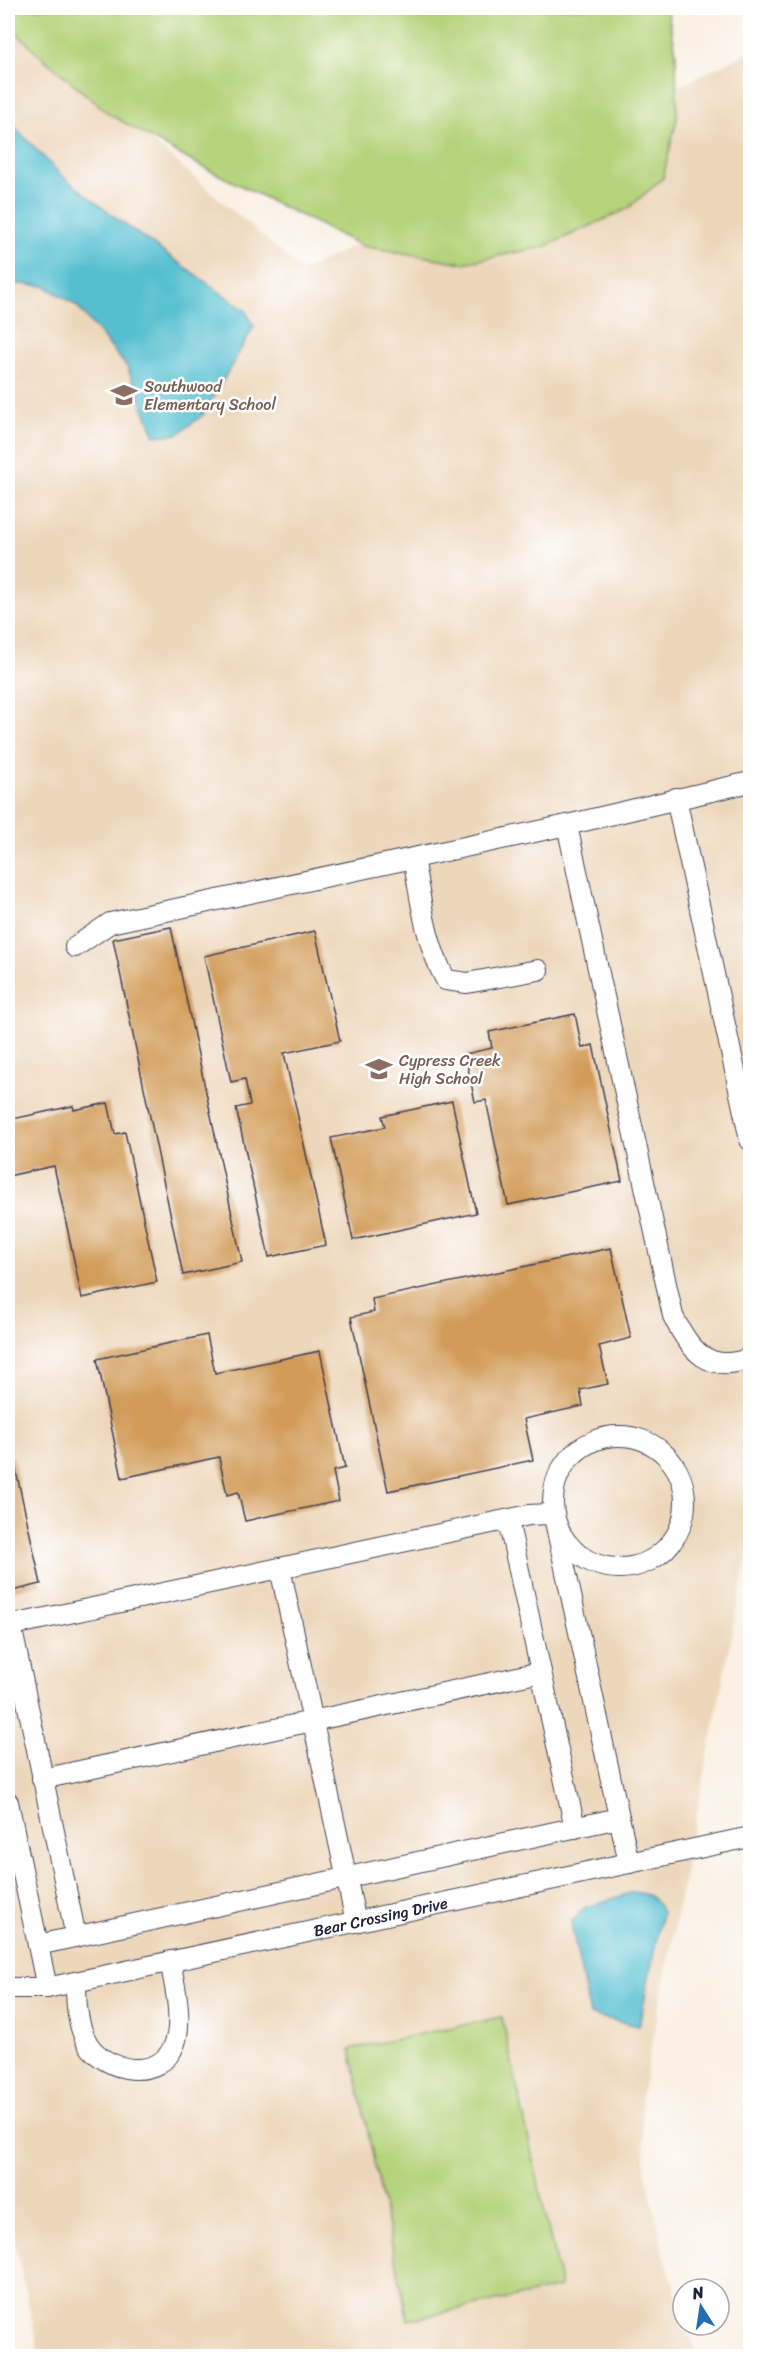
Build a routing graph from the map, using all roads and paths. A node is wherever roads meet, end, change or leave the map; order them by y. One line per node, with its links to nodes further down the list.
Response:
1 (750, 782): 2 (lane)
2 (676, 798): 3 (lane); 7 (lane)
3 (567, 825): 4 (lane); 8 (lane)
4 (413, 858): 5 (lane); 6 (lane)
5 (75, 947)
6 (538, 970)
7 (750, 1140)
8 (750, 1358)
9 (554, 1517): 9 (lane); 10 (lane); 17 (lane)
10 (507, 1520): 11 (lane); 13 (lane)
11 (280, 1568): 12 (lane); 14 (lane)
12 (9, 1626): 15 (lane)
13 (541, 1672): 14 (lane); 18 (lane)
14 (313, 1720): 15 (lane); 21 (lane)
15 (42, 1779): 23 (lane)
16 (8, 1802): 24 (lane)
17 (620, 1818): 18 (lane); 20 (lane)
18 (575, 1828): 21 (lane)
19 (750, 1837): 20 (lane, Bear Crossing Drive)
20 (629, 1863): 22 (lane, Bear Crossing Drive)
21 (347, 1878): 22 (lane); 23 (lane)
22 (356, 1922): 25 (lane, Bear Crossing Drive)
23 (76, 1937): 24 (lane)
24 (38, 1945): 28 (lane)
25 (170, 1961): 26 (lane, Bear Crossing Drive); 26 (lane)
26 (76, 1982): 28 (lane, Bear Crossing Drive)
27 (8, 1988): 28 (lane, Bear Crossing Drive)
28 (47, 1988)

